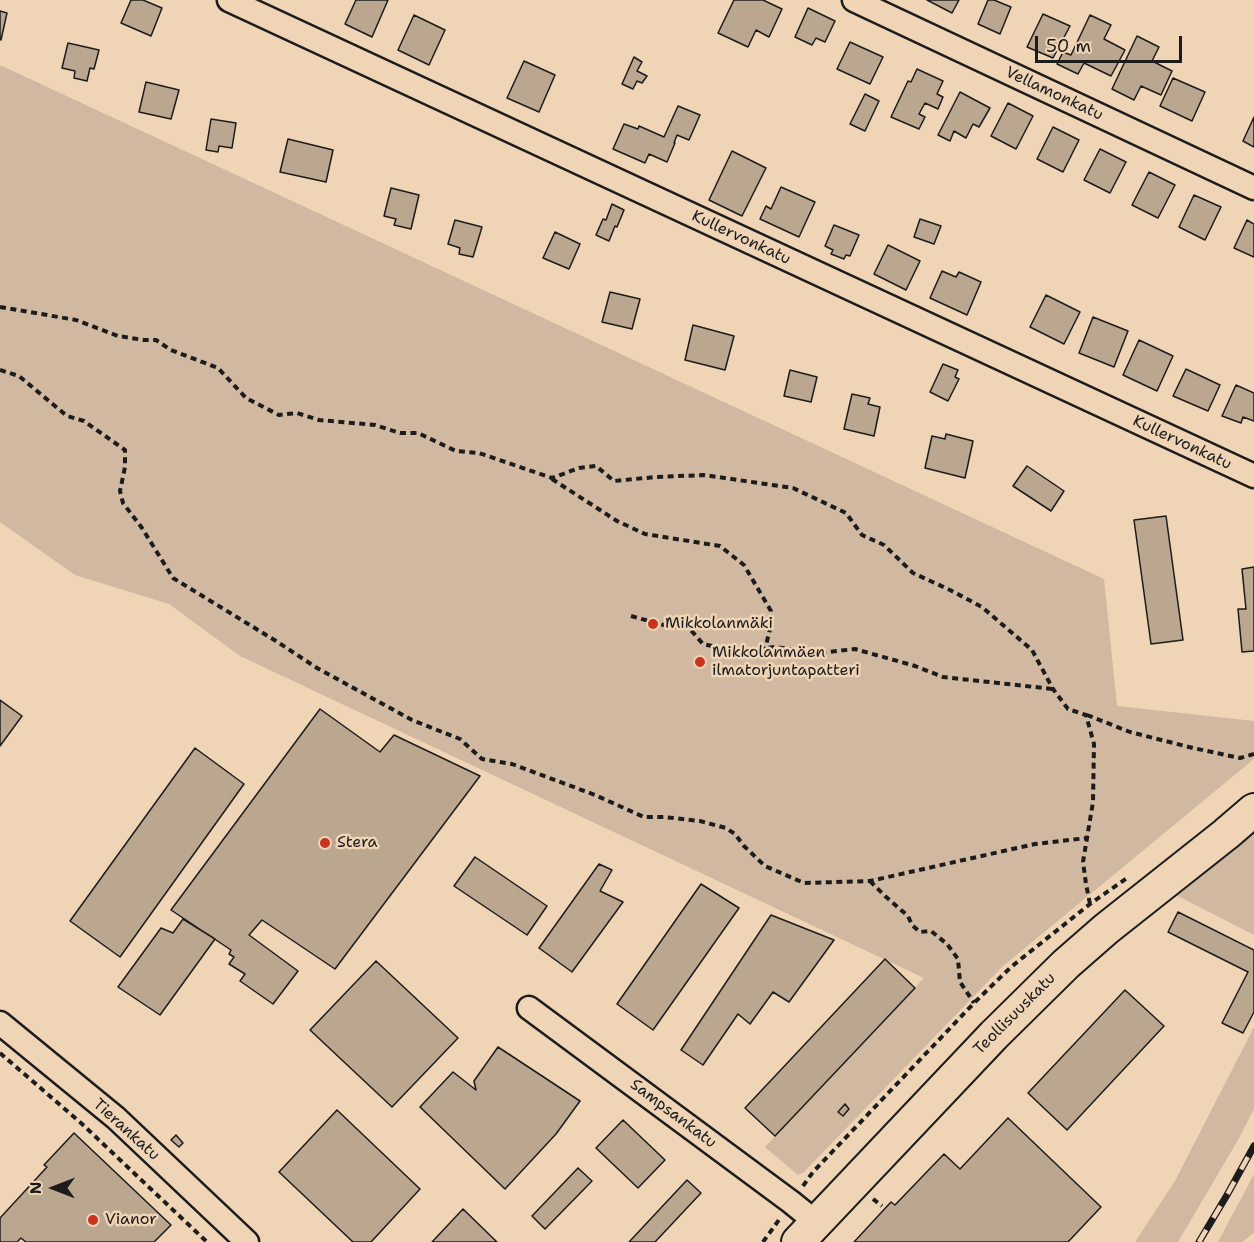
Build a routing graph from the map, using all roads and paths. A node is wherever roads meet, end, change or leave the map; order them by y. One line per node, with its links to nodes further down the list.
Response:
1 (229, 0): 6 (street, Kullervonkatu)
2 (854, 0): 3 (street, Vellamonkatu)
3 (1254, 188)
4 (0, 307): 7 (path)
5 (0, 370): 15 (path)
6 (1254, 476)
7 (552, 478): 9 (path); 10 (path)
8 (630, 616): 9 (path)
9 (765, 649): 10 (path)
10 (1053, 689): 11 (path)
11 (1086, 715): 12 (path); 14 (path)
12 (1254, 754)
13 (1254, 810): 23 (street, Teollisuuskatu)
14 (1087, 838): 15 (path); 16 (path)
15 (870, 881): 21 (path)
16 (1090, 904)
17 (529, 1008): 21 (street, Sampsankatu)
18 (0, 1023): 25 (street, Tierankatu)
19 (0, 1053): 24 (path)
20 (868, 1195): 22 (path)
21 (791, 1202): 23 (street, Sampsankatu); 26 (path)
22 (882, 1206)
23 (808, 1232)
24 (207, 1242)
25 (247, 1242)
26 (763, 1242)

